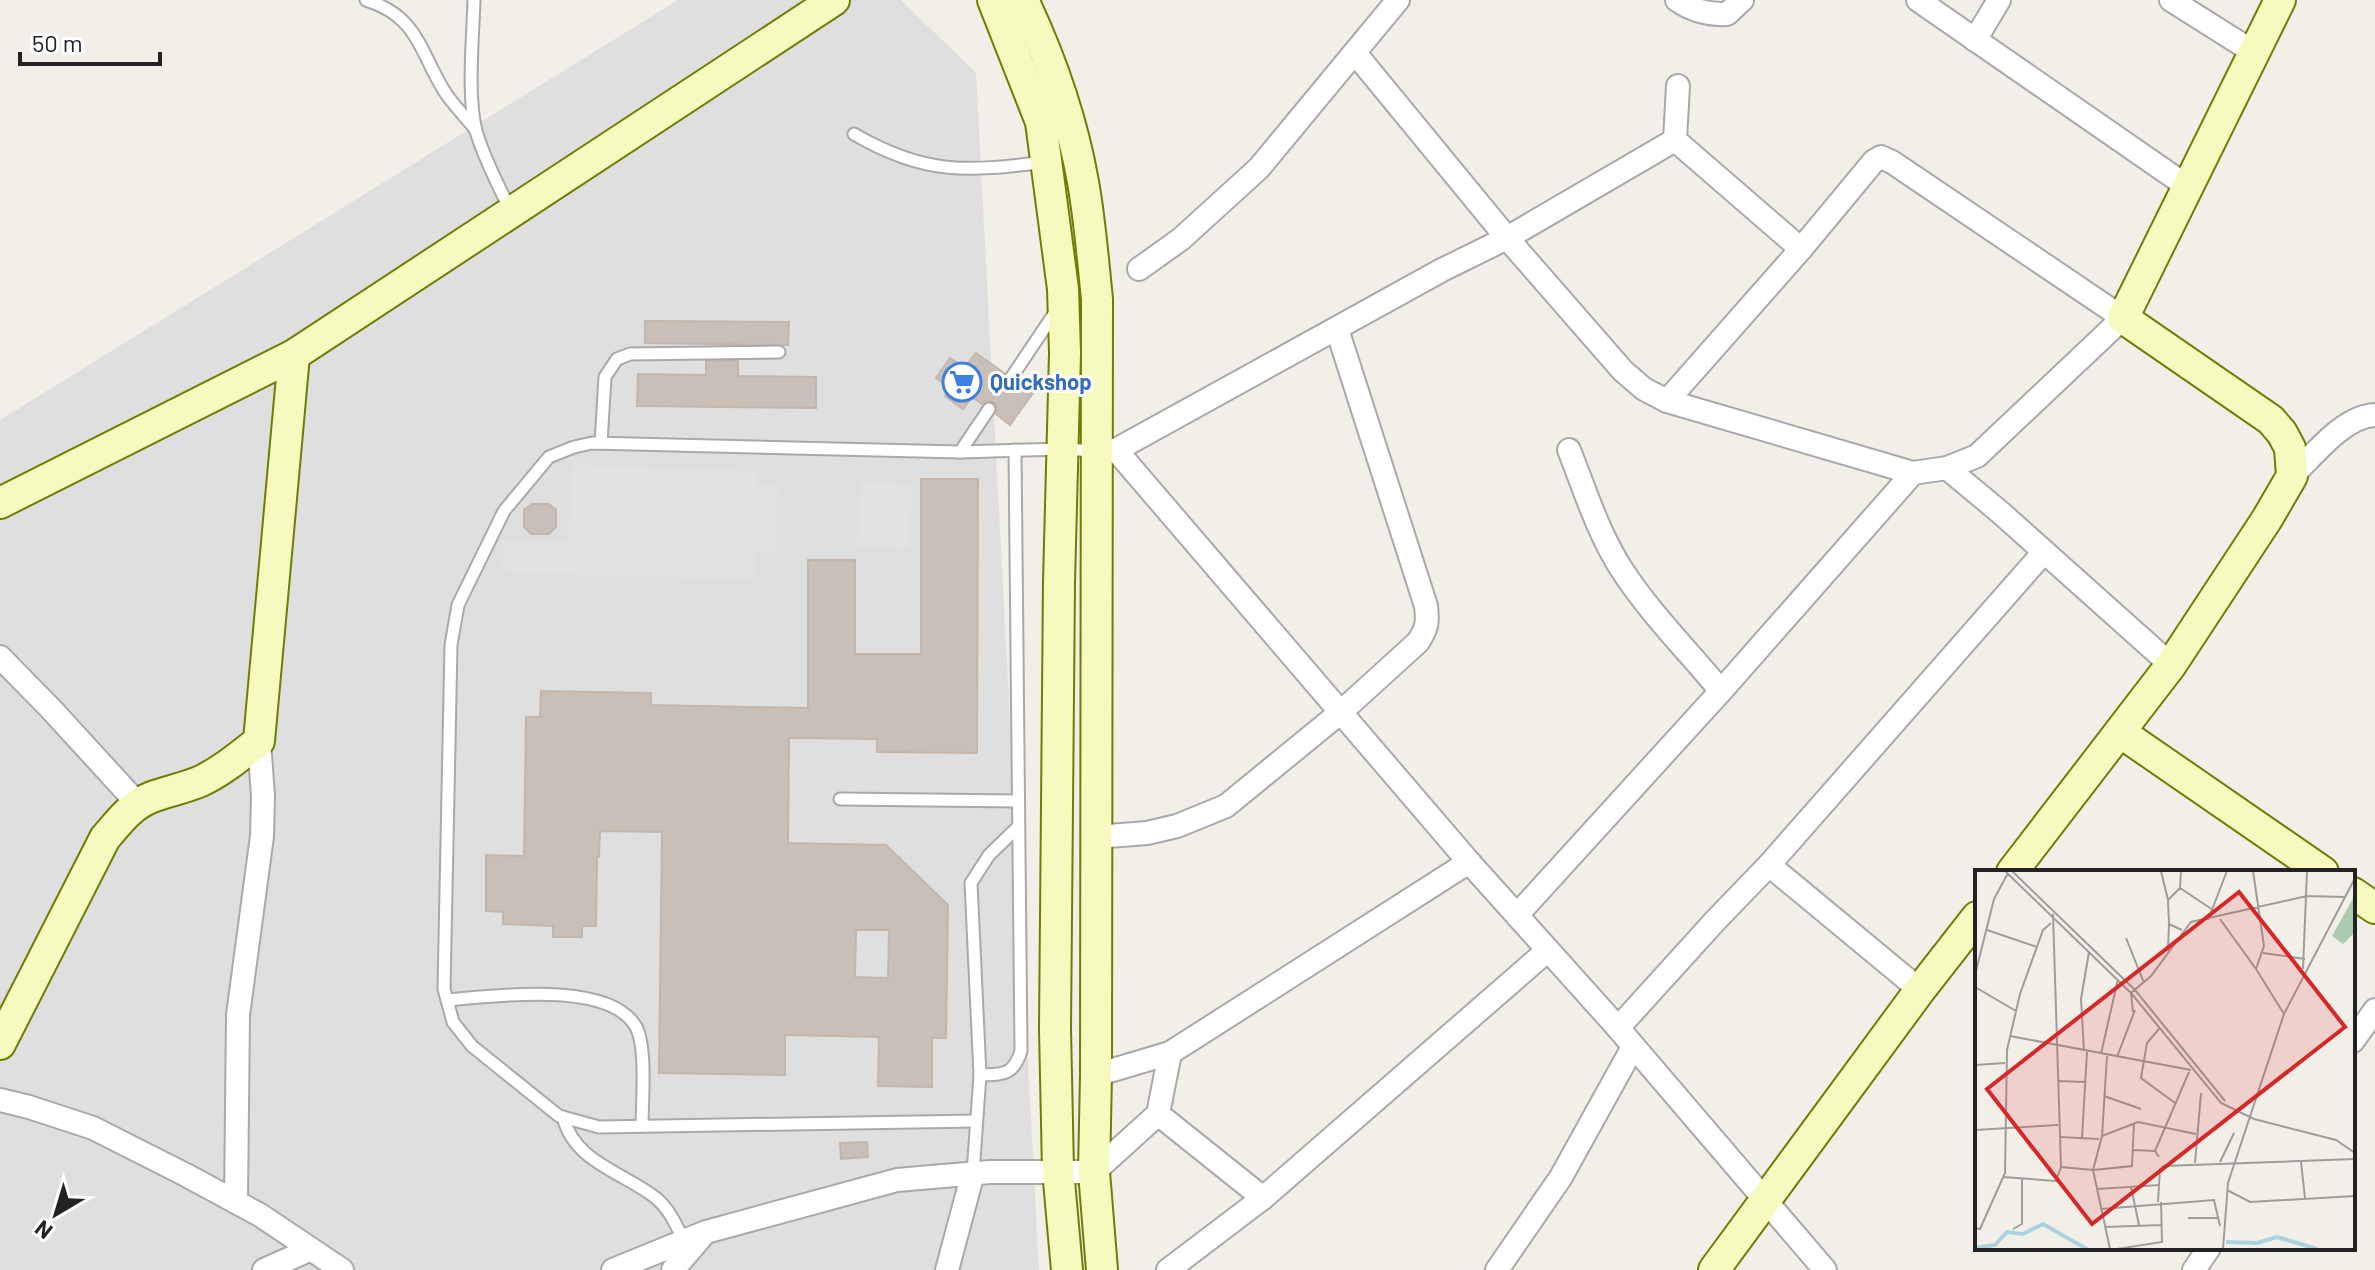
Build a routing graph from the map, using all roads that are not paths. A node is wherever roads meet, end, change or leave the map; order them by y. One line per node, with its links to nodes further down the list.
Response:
1 (366, 0): 16 (lane)
2 (474, 0): 16 (lane)
3 (834, 0): 21 (street)
4 (1398, 0): 13 (street)
5 (1677, 0): 6 (street)
6 (1742, 0)
7 (1918, 0): 12 (street)
8 (1999, 0): 12 (street)
9 (2171, 0): 14 (street)
10 (2280, 0): 14 (street)
11 (1008, 1): 19 (street); 37 (street)
12 (1975, 40): 20 (street)
13 (1355, 53): 22 (street); 24 (street)
14 (2255, 53): 20 (street)
15 (1678, 86): 18 (street)
16 (476, 129): 21 (lane)
17 (854, 134): 19 (lane)
18 (1675, 140): 22 (street); 23 (street)
19 (1045, 162): 25 (street)
20 (2188, 187): 26 (street)
21 (511, 212): 29 (street)
22 (1507, 238): 27 (street); 31 (street)
23 (1801, 249): 26 (street); 31 (street)
24 (1139, 269)
25 (1064, 301): 30 (lane); 35 (street)
26 (2123, 318): 40 (street); 42 (street)
27 (1337, 329): 37 (street); 49 (street)
28 (779, 352): 34 (lane)
29 (294, 355): 43 (street); 51 (street)
30 (1011, 378)
31 (1667, 401): 41 (street)
32 (989, 409): 39 (lane)
33 (2375, 415): 42 (street)
34 (601, 443): 39 (lane); 67 (lane)
35 (1063, 449): 36 (lane); 37 (lane); 81 (street)
36 (1015, 450): 39 (lane); 53 (lane)
37 (1106, 450): 49 (street); 56 (street)
38 (1569, 450): 48 (street)
39 (960, 452)
40 (1947, 468): 41 (street); 45 (street)
41 (1913, 473): 48 (street)
42 (2292, 476): 47 (street)
43 (14, 497): 44 (street)
44 (0, 514)
45 (2044, 552): 47 (street); 58 (street)
46 (0, 657): 54 (street)
47 (2171, 665): 50 (street)
48 (1721, 691): 63 (street)
49 (1341, 712): 56 (street); 57 (street)
50 (2120, 732): 59 (street); 60 (street)
51 (259, 741): 54 (street); 86 (street)
52 (840, 799): 53 (lane)
53 (1018, 801): 55 (lane)
54 (138, 804): 71 (street)
55 (1018, 827): 74 (lane); 74 (lane)
56 (1096, 837): 75 (street)
57 (1469, 862): 63 (street); 73 (street)
58 (1769, 865): 66 (street); 69 (street)
59 (2014, 870)
60 (2320, 870)
61 (2355, 894): 62 (street)
62 (2375, 908)
63 (1517, 915): 65 (street)
64 (1975, 920): 66 (street)
65 (1548, 950): 69 (street); 84 (street)
66 (1920, 990): 85 (street)
67 (447, 1000): 78 (lane); 80 (lane)
68 (2375, 1010): 70 (street)
69 (1618, 1028): 72 (street)
70 (2355, 1038)
71 (0, 1044)
72 (1633, 1047): 85 (street); 99 (street)
73 (1170, 1053): 75 (street); 77 (street)
74 (980, 1075): 79 (lane)
75 (1096, 1075): 82 (street)
76 (0, 1100): 86 (street)
77 (1158, 1114): 82 (street); 84 (street)
78 (563, 1117): 80 (lane); 88 (lane)
79 (976, 1121): 80 (lane); 83 (lane)
80 (642, 1126)
81 (1058, 1170): 82 (street); 83 (street); 96 (street)
82 (1094, 1172): 97 (street)
83 (973, 1173): 87 (street); 95 (street)
84 (1263, 1198): 98 (street)
85 (1766, 1200): 100 (street); 101 (street)
86 (236, 1202): 89 (street)
87 (706, 1232): 88 (street); 94 (street)
88 (684, 1241): 93 (street)
89 (309, 1250): 91 (street); 92 (street)
90 (2208, 1250): 102 (street)
91 (264, 1270)
92 (342, 1270)
93 (613, 1270)
94 (673, 1270)
95 (947, 1270)
96 (1067, 1270)
97 (1102, 1270)
98 (1168, 1270)
99 (1497, 1270)
100 (1714, 1270)
101 (1825, 1270)
102 (2194, 1270)

